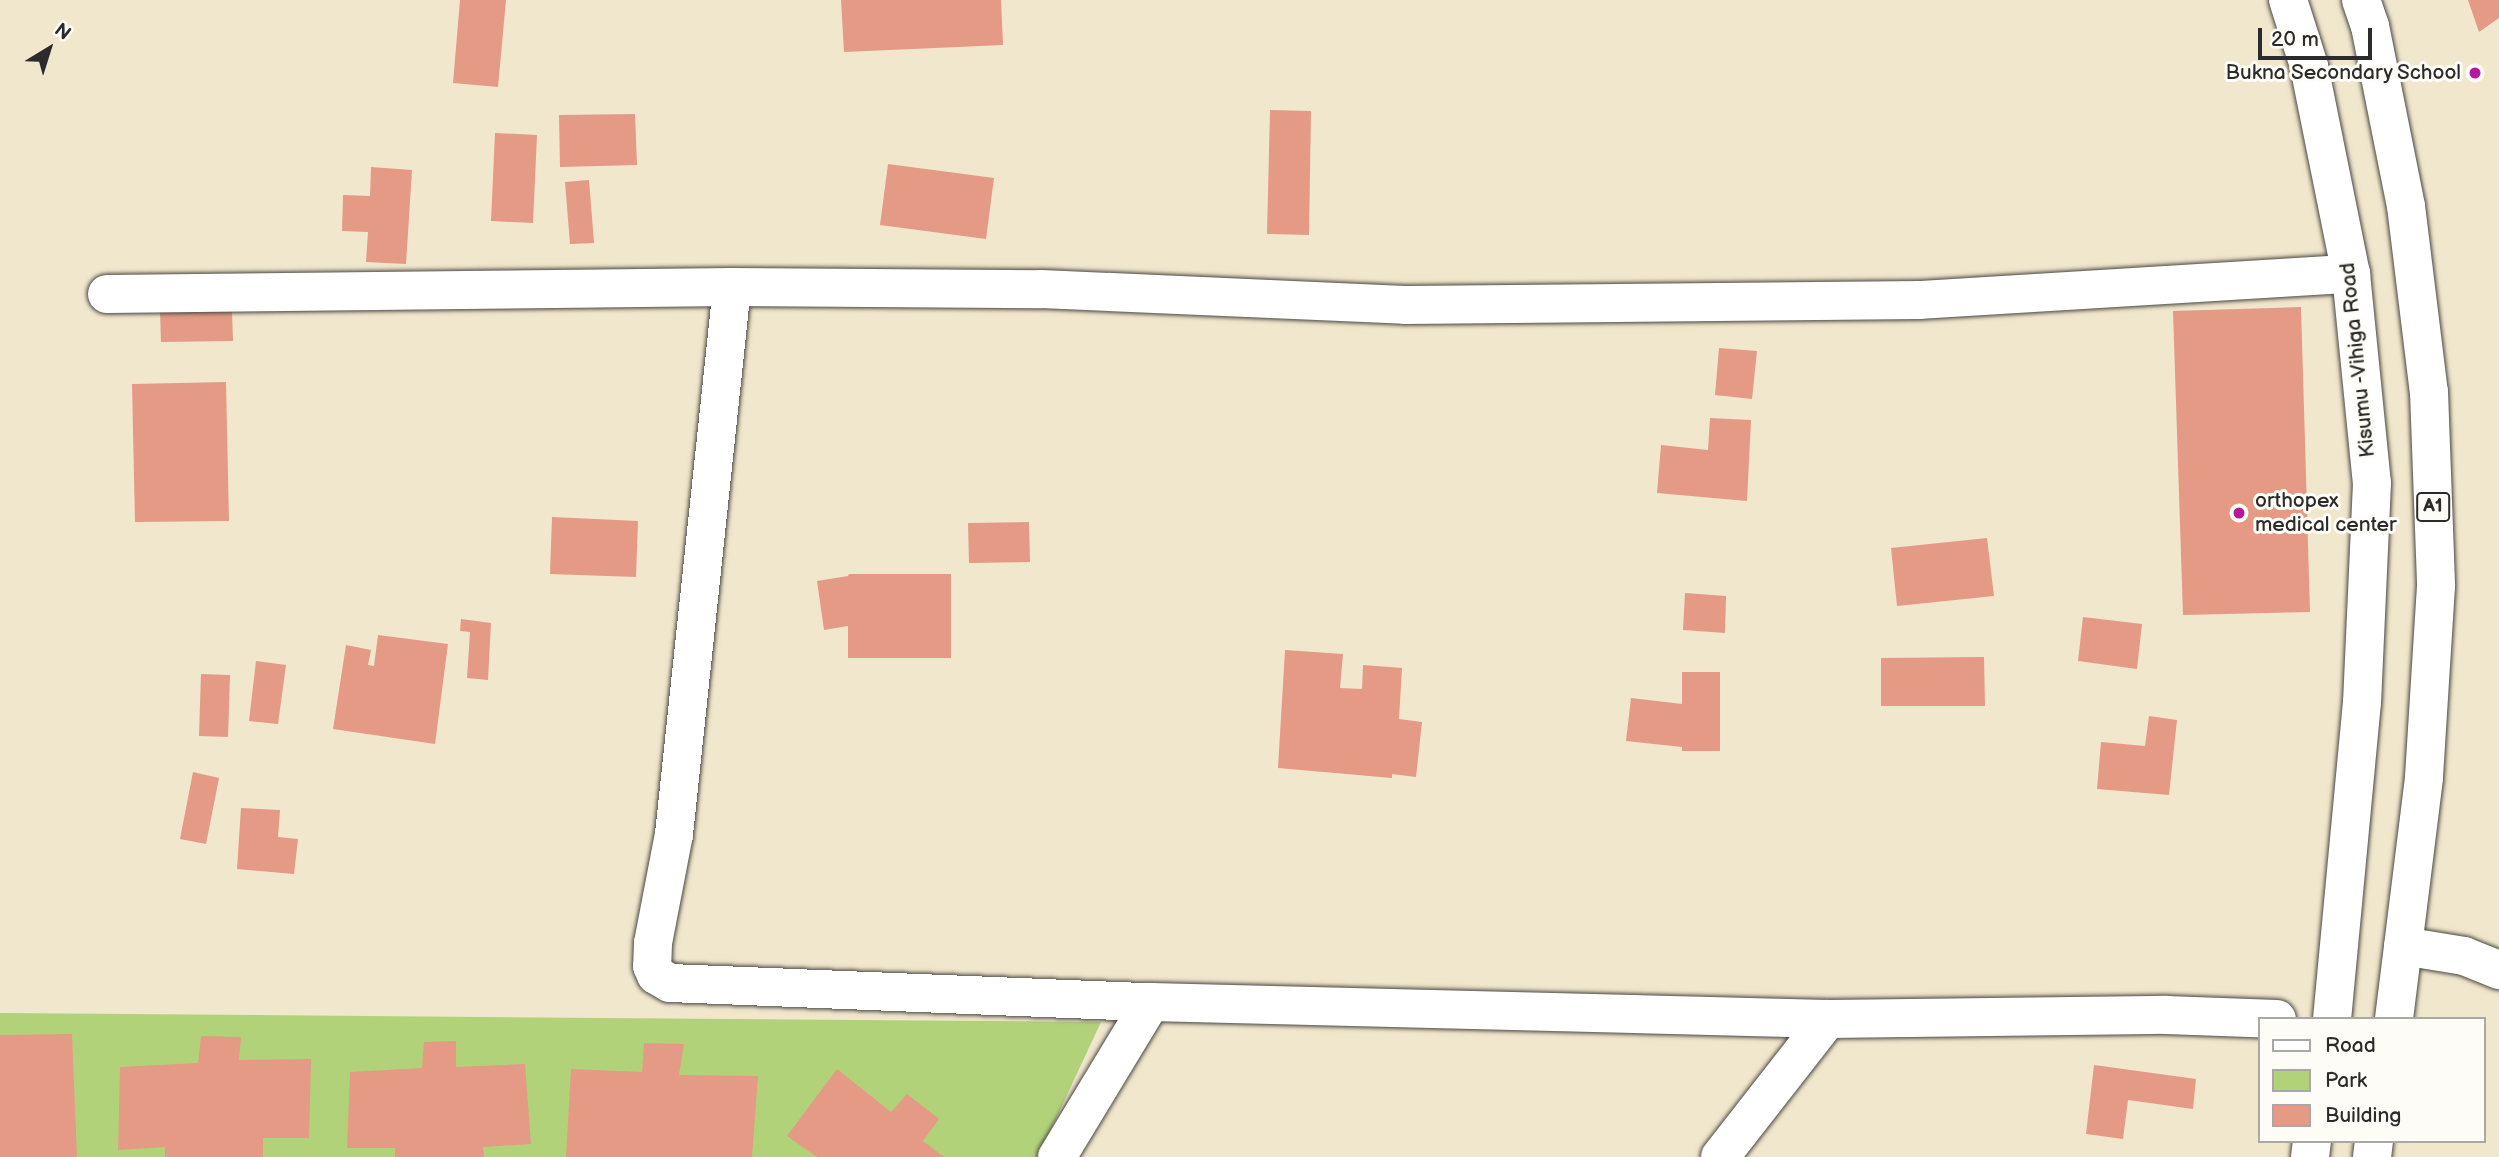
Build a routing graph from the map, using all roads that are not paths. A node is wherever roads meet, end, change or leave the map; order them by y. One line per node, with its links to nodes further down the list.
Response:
1 (2288, 0): 3 (main road, Kisumu -Vihiga Road)
2 (2361, 0): 6 (main road, A1)
3 (2351, 274): 4 (main road); 9 (main road, Kisumu -Vihiga Road)
4 (732, 287): 5 (main road); 8 (main road)
5 (107, 294)
6 (2403, 946): 7 (main road); 10 (main road, A1)
7 (2499, 970)
8 (1151, 1002): 12 (main road); 13 (main road)
9 (2332, 1017)
10 (2394, 1017)
11 (2258, 1018): 12 (main road)
12 (1828, 1019): 14 (main road)
13 (1057, 1157)
14 (1720, 1157)

